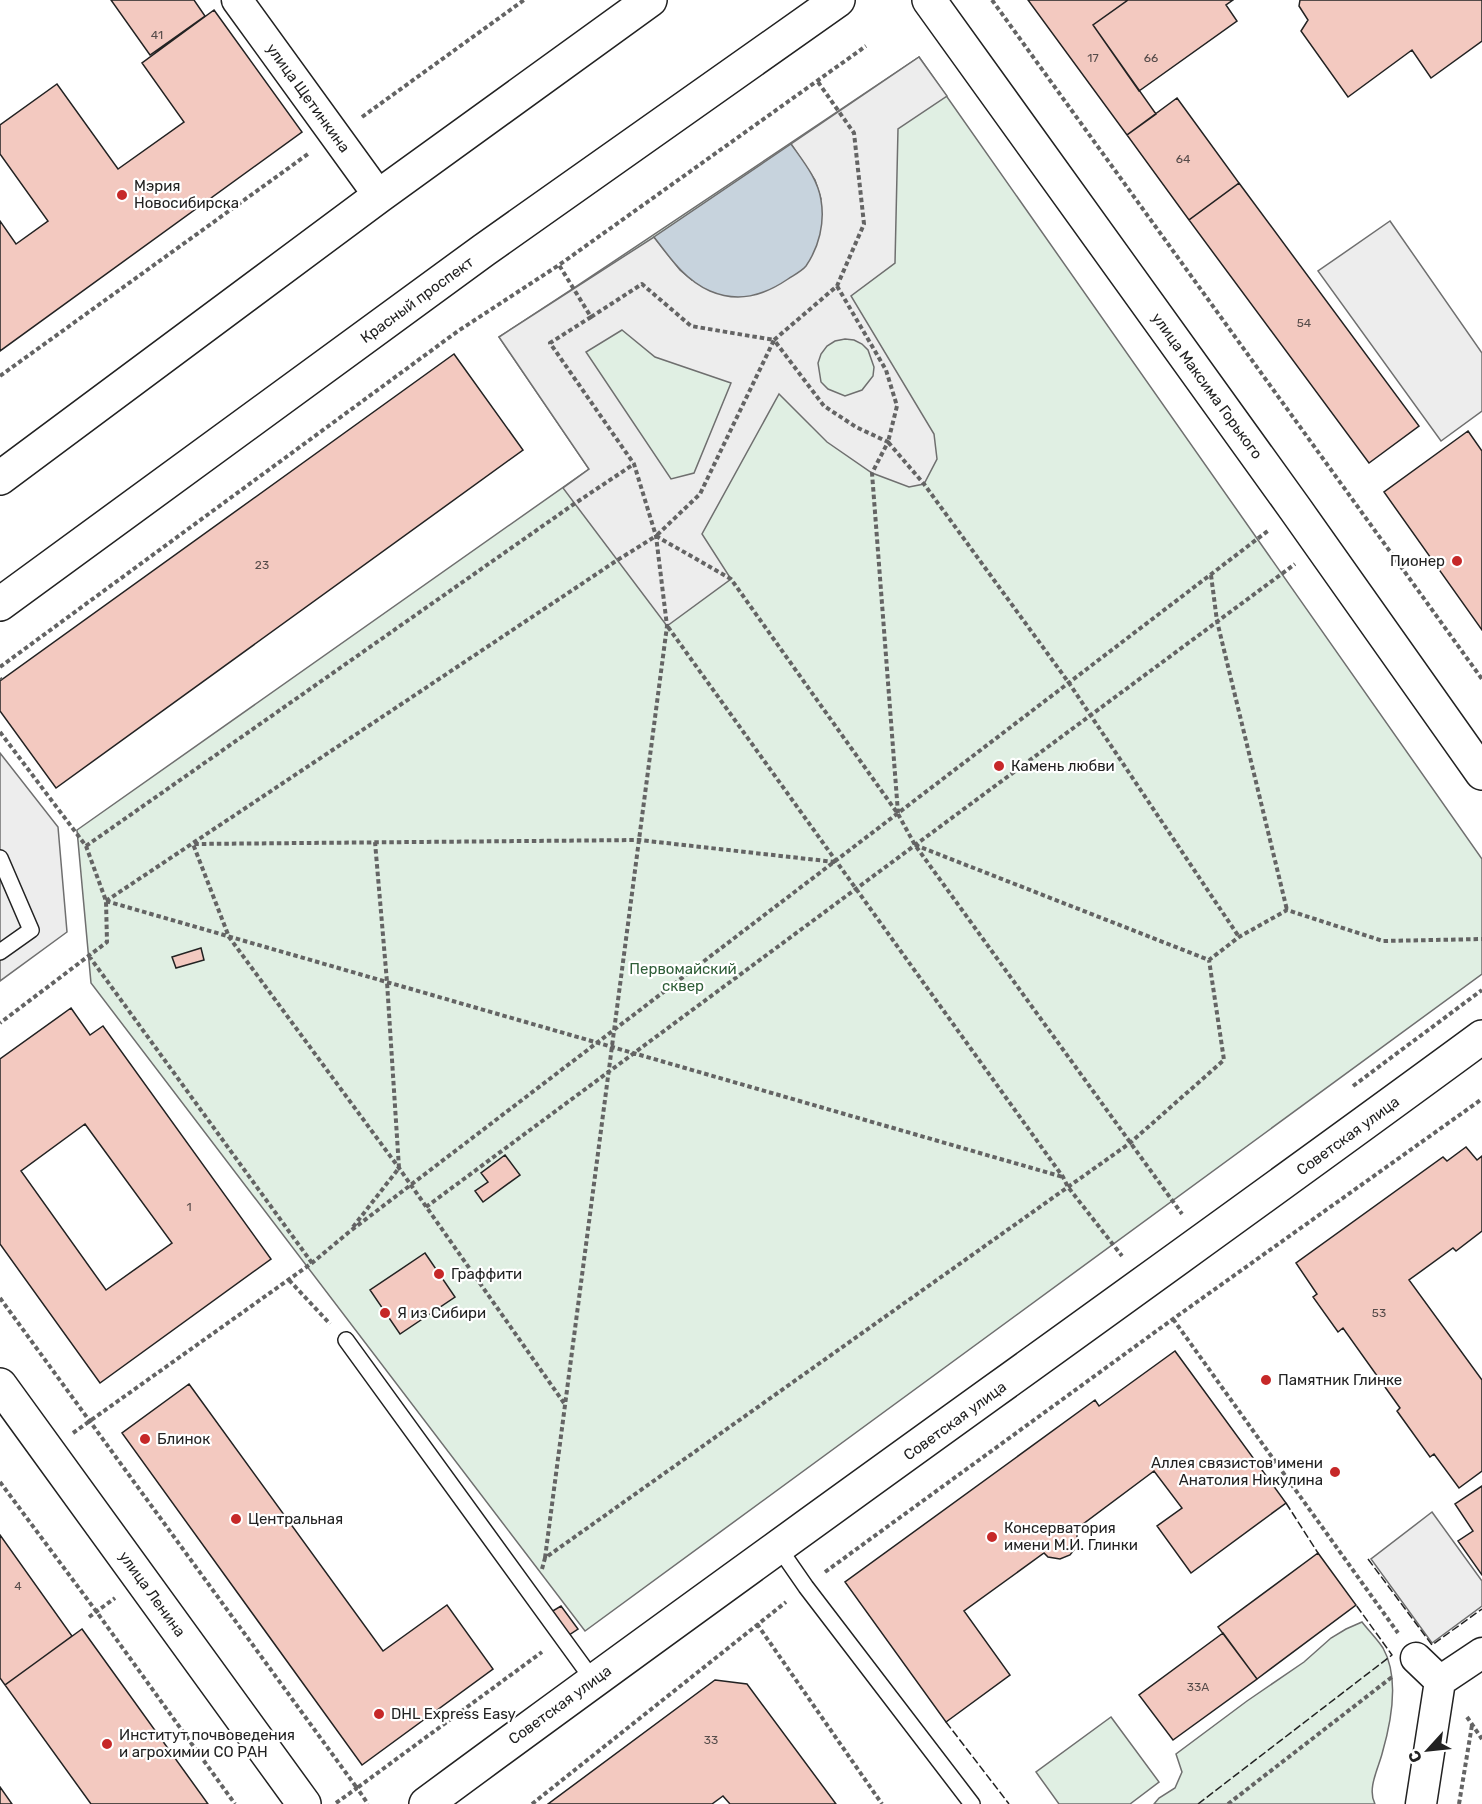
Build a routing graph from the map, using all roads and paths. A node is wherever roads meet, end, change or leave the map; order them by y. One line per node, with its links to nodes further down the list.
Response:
1 (237, 0): 11 (street, улица Щетинкина)
2 (524, 0): 9 (path)
3 (650, 0): 11 (street)
4 (838, 0): 24 (street, Красный проспект)
5 (929, 0): 20 (street, улица Максима Горького)
6 (992, 0): 28 (path)
7 (866, 46): 8 (path)
8 (818, 82): 12 (path); 13 (path)
9 (356, 120)
10 (309, 153): 16 (path)
11 (379, 196): 19 (street)
12 (560, 265): 14 (path); 27 (path)
13 (837, 286): 15 (path); 17 (path)
14 (591, 316): 15 (path); 18 (path)
15 (774, 340): 17 (path); 21 (path)
16 (0, 376)
17 (888, 442): 29 (path); 33 (path)
18 (634, 464): 21 (path); 38 (path)
19 (0, 478)
20 (1296, 510): 22 (street, улица Максима Горького); 23 (path)
21 (656, 537): 26 (path); 33 (path); 36 (path)
22 (1320, 545): 25 (path); 32 (street, улица Максима Горького)
23 (1211, 575): 25 (path); 29 (path)
24 (0, 604)
25 (1217, 621): 30 (path); 43 (path)
26 (667, 626): 34 (path); 40 (path)
27 (0, 667)
28 (1482, 679)
29 (1068, 683): 30 (path); 33 (path)
30 (1090, 716): 37 (path); 45 (path)
31 (0, 732): 38 (path)
32 (1482, 773)
33 (898, 814): 37 (path); 40 (path)
34 (639, 840): 35 (path); 40 (path); 53 (path)
35 (375, 842): 36 (path); 50 (path)
36 (193, 844): 42 (path); 44 (path)
37 (915, 845): 41 (path); 49 (path); 61 (path)
38 (86, 846): 42 (path)
39 (0, 858): 47 (lane)
40 (835, 862): 41 (path); 53 (path)
41 (855, 890): 57 (path); 63 (path)
42 (106, 901): 44 (path); 48 (path)
43 (1287, 910): 45 (path); 46 (path)
44 (230, 937): 50 (path); 62 (path)
45 (1239, 937): 49 (path)
46 (1482, 939)
47 (0, 952)
48 (88, 956): 52 (path); 73 (path)
49 (1209, 960): 61 (path)
50 (387, 982): 55 (path); 62 (path)
51 (1482, 990): 59 (path)
52 (0, 1023)
53 (614, 1031): 55 (path); 56 (path)
54 (1482, 1037): 84 (street, Советская улица)
55 (598, 1043): 56 (path); 64 (path)
56 (613, 1047): 57 (path); 58 (path)
57 (634, 1053): 58 (path); 63 (path)
58 (609, 1072): 66 (path); 80 (path)
59 (1351, 1088)
60 (1482, 1099): 77 (path)
61 (1130, 1143): 65 (path); 68 (path)
62 (399, 1168): 64 (path); 70 (path)
63 (1063, 1177): 65 (path)
64 (411, 1186): 66 (path); 70 (path)
65 (1068, 1187): 72 (path); 85 (path)
66 (426, 1207): 80 (path)
67 (1191, 1207): 68 (path)
68 (1182, 1214): 69 (path)
69 (1173, 1220)
70 (350, 1232): 73 (path)
71 (1131, 1250): 72 (path)
72 (1122, 1256): 74 (path)
73 (312, 1263): 75 (path)
74 (1113, 1263)
75 (289, 1280): 78 (path); 81 (path)
76 (0, 1298): 81 (path)
77 (1173, 1319): 86 (path); 91 (path)
78 (346, 1340): 87 (lane)
79 (0, 1385): 82 (street, улица Ленина)
80 (565, 1404): 85 (path)
81 (90, 1420): 82 (path); 95 (path)
82 (48, 1452): 97 (street, улица Ленина)
83 (0, 1482): 96 (path)
84 (779, 1548): 86 (lane); 92 (street, Советская улица)
85 (545, 1558): 87 (path)
86 (806, 1587): 88 (path); 103 (lane)
87 (535, 1599): 89 (lane)
88 (757, 1624): 101 (path); 102 (path)
89 (562, 1638): 92 (lane); 95 (path)
90 (1482, 1653): 93 (street)
91 (1416, 1658): 93 (street); 104 (path)
92 (593, 1680): 100 (street, Советская улица)
93 (1440, 1681): 105 (street)
94 (1472, 1725): 106 (path)
95 (357, 1788): 98 (path); 99 (path)
96 (235, 1804)
97 (304, 1804)
98 (334, 1804)
99 (368, 1804)
100 (426, 1804)
101 (532, 1804)
102 (882, 1804)
103 (972, 1804)
104 (1228, 1804)
105 (1421, 1804)
106 (1460, 1804)

